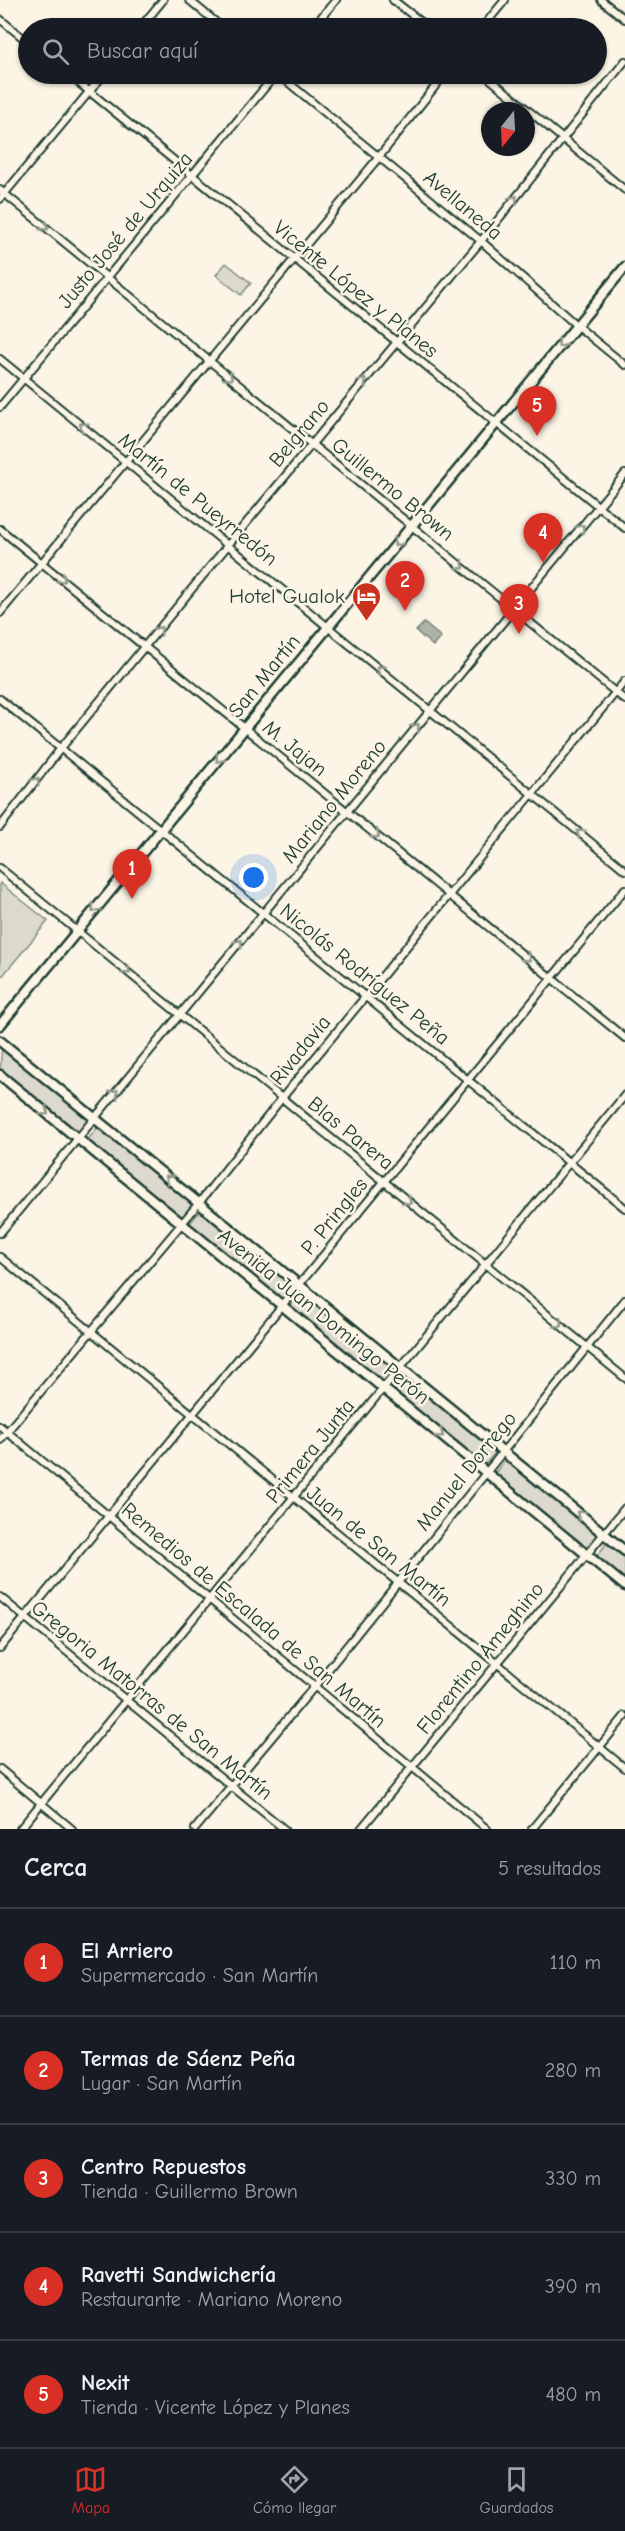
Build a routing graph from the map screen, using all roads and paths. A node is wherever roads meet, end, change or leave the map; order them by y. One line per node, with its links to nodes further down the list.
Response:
1 (163, 0): 7 (street)
2 (189, 0): 8 (street)
3 (336, 0): 9 (street)
4 (393, 0): 10 (street)
5 (505, 0): 11 (street)
6 (601, 0): 13 (street)
7 (148, 18)
8 (212, 18)
9 (321, 18)
10 (416, 18)
11 (490, 18)
12 (0, 19): 14 (street)
13 (625, 19)
14 (18, 34)
15 (625, 61): 16 (street, Belgrano)
16 (607, 83)
17 (80, 84): 24 (street, Vicente López y Planes)
18 (96, 84): 24 (street)
19 (269, 84): 27 (street, Justo José de Urquiza)
20 (289, 84): 26 (street, Avellaneda)
21 (437, 84): 26 (street)
22 (496, 84): 25 (street)
23 (606, 84): 25 (street, Belgrano)
24 (90, 92): 27 (street, Vicente López y Planes); 29 (street)
25 (562, 137): 28 (street); 30 (street, Belgrano, one-way to 25)
26 (379, 157): 30 (street, Avellaneda); 31 (street)
27 (192, 176): 31 (street, Vicente López y Planes); 33 (street, Justo José de Urquiza)
28 (625, 190)
29 (2, 194): 33 (street, Guillermo Brown, one-way to 33)
30 (481, 241): 34 (street, Avellaneda); 35 (street, Belgrano)
31 (294, 259): 35 (street, Vicente López y Planes); 37 (street)
32 (625, 267): 34 (main road, San Martín)
33 (107, 277): 37 (street, Guillermo Brown); 39 (street, Justo José de Urquiza)
34 (576, 325): 38 (street, Avellaneda); 41 (main road, San Martín, one-way to 41)
35 (395, 342): 41 (street, Vicente López y Planes); 42 (street, Belgrano, one-way to 35)
36 (0, 358): 39 (street, Martín de Pueyrredón)
37 (208, 360): 42 (street, Guillermo Brown, one-way to 42); 43 (street)
38 (625, 365)
39 (24, 378): 40 (street, Justo José de Urquiza); 43 (street, Martín de Pueyrredón, one-way to 39)
40 (0, 407)
41 (496, 424): 45 (street, Vicente López y Planes); 46 (main road, San Martín)
42 (312, 444): 46 (street, Guillermo Brown); 49 (street, Belgrano)
43 (125, 461): 49 (street, Martín de Pueyrredón); 50 (street)
44 (625, 474): 45 (street, Mariano Moreno)
45 (599, 507): 47 (street, Vicente López y Planes); 51 (street, Mariano Moreno, one-way to 45)
46 (411, 526): 51 (street, Guillermo Brown, one-way to 51); 53 (main road, San Martín, one-way to 53)
47 (625, 528)
48 (0, 529): 50 (street, M. Jajan)
49 (228, 545): 53 (street, Martín de Pueyrredón); 54 (street, Belgrano, one-way to 49)
50 (42, 562): 52 (street); 54 (street, M. Jajan, one-way to 54)
51 (513, 609): 56 (street, Guillermo Brown); 59 (street, Mariano Moreno)
52 (0, 613)
53 (328, 627): 59 (street, Martín de Pueyrredón, one-way to 53); 60 (main road, San Martín)
54 (146, 647): 60 (street, M. Jajan); 61 (street, Belgrano)
55 (625, 681): 56 (street, Rivadavia)
56 (615, 692): 58 (street, Guillermo Brown); 62 (street, Rivadavia)
57 (0, 699): 61 (street, Nicolás Rodríguez Peña)
58 (625, 700)
59 (430, 710): 62 (street, Martín de Pueyrredón); 63 (street, Mariano Moreno, one-way to 59)
60 (245, 728): 63 (street, M. Jajan); 65 (main road, San Martín, one-way to 65)
61 (61, 748): 64 (street, Belgrano, one-way to 61); 65 (street, Nicolás Rodríguez Peña)
62 (532, 794): 67 (street, Martín de Pueyrredón, one-way to 62); 69 (street, Rivadavia)
63 (347, 812): 69 (street, M. Jajan, one-way to 69); 70 (street, Mariano Moreno)
64 (0, 827)
65 (161, 830): 70 (street, Nicolás Rodríguez Peña); 71 (main road, San Martín, one-way to 71)
66 (0, 868): 71 (street, Blas Parera)
67 (625, 870)
68 (625, 889): 72 (street, P. Pringles)
69 (449, 895): 72 (street, M. Jajan, one-way to 72); 73 (street, Rivadavia)
70 (264, 913): 73 (street, Nicolás Rodríguez Peña); 74 (street, Mariano Moreno, one-way to 70)
71 (77, 931): 74 (street, Blas Parera, one-way to 74); 75 (main road, San Martín)
72 (551, 978): 76 (street, M. Jajan); 79 (street, P. Pringles)
73 (365, 997): 79 (street, Nicolás Rodríguez Peña); 81 (street, Rivadavia)
74 (180, 1014): 81 (street, Blas Parera); 82 (street, Mariano Moreno, one-way to 74)
75 (0, 1025)
76 (625, 1038)
77 (0, 1041): 82 (main road, Avenida Juan Domingo Perón)
78 (0, 1075): 83 (main road, Avenida Juan Domingo Perón, one-way to 83)
79 (470, 1080): 84 (street, Nicolás Rodríguez Peña); 85 (street, P. Pringles)
80 (625, 1095): 84 (street, Primera Junta)
81 (282, 1098): 85 (street, Blas Parera); 86 (street, Rivadavia)
82 (95, 1118): 83 (street, Mariano Moreno); 86 (main road, Avenida Juan Domingo Perón, one-way to 82)
83 (78, 1138): 88 (main road, Avenida Juan Domingo Perón); 89 (street, Mariano Moreno)
84 (570, 1163): 87 (street, Nicolás Rodríguez Peña); 91 (street, Primera Junta)
85 (384, 1181): 91 (street, Blas Parera, one-way to 91); 92 (street, P. Pringles)
86 (199, 1203): 88 (street, Rivadavia); 92 (main road, Avenida Juan Domingo Perón)
87 (625, 1208)
88 (182, 1223): 94 (main road, Avenida Juan Domingo Perón); 95 (street, Rivadavia)
89 (0, 1233)
90 (0, 1257): 95 (street, Juan de San Martín)
91 (485, 1264): 96 (street, Blas Parera, one-way to 96); 97 (street, Primera Junta)
92 (299, 1285): 94 (street, P. Pringles); 97 (main road, Avenida Juan Domingo Perón)
93 (625, 1300): 96 (street, Manuel Dorrego)
94 (282, 1305): 99 (main road, Avenida Juan Domingo Perón); 100 (street, P. Pringles)
95 (90, 1331): 100 (street, Juan de San Martín); 102 (street, Rivadavia)
96 (586, 1346): 98 (street, Blas Parera); 104 (street, Manuel Dorrego)
97 (400, 1367): 99 (street, Primera Junta); 104 (main road, Avenida Juan Domingo Perón)
98 (625, 1378)
99 (383, 1388): 105 (main road, Avenida Juan Domingo Perón, one-way to 105); 106 (street, Primera Junta)
100 (192, 1414): 106 (street, Juan de San Martín); 108 (street, P. Pringles)
101 (0, 1426): 102 (street, Remedios de Escalada de San Martín)
102 (7, 1431): 103 (street, Rivadavia); 108 (street, Remedios de Escalada de San Martín)
103 (0, 1440)
104 (504, 1451): 105 (street, Manuel Dorrego); 109 (main road, Avenida Juan Domingo Perón, one-way to 104)
105 (487, 1472): 111 (main road, Avenida Juan Domingo Perón); 112 (street, Manuel Dorrego)
106 (293, 1497): 112 (street, Juan de San Martín); 115 (street, Primera Junta)
107 (625, 1508): 109 (street, Florentino Ameghino)
108 (109, 1515): 115 (street, Remedios de Escalada de San Martín); 116 (street, P. Pringles)
109 (604, 1534): 110 (main road, Avenida Juan Domingo Perón); 111 (street, Florentino Ameghino)
110 (625, 1551)
111 (587, 1554): 113 (main road, Avenida Juan Domingo Perón); 118 (street, Florentino Ameghino)
112 (398, 1583): 118 (street, Juan de San Martín); 119 (street, Manuel Dorrego)
113 (625, 1586)
114 (0, 1597): 116 (street, Gregoria Matorras de San Martín)
115 (209, 1599): 119 (street, Remedios de Escalada de San Martín); 120 (street, Primera Junta)
116 (25, 1617): 117 (street, P. Pringles); 120 (street, Gregoria Matorras de San Martín)
117 (0, 1648)
118 (497, 1664): 122 (street, Juan de San Martín); 123 (street, Florentino Ameghino)
119 (314, 1687): 123 (street, Remedios de Escalada de San Martín); 126 (street, Manuel Dorrego)
120 (127, 1699): 126 (street, Gregoria Matorras de San Martín); 127 (street, Primera Junta)
121 (625, 1716): 122 (street)
122 (599, 1747): 124 (street, Juan de San Martín); 134 (street)
123 (411, 1767): 132 (street, Florentino Ameghino); 133 (street, Remedios de Escalada de San Martín)
124 (625, 1768)
125 (0, 1769): 127 (street)
126 (230, 1786): 130 (street, Manuel Dorrego); 131 (street, Gregoria Matorras de San Martín)
127 (42, 1803): 128 (street, Primera Junta); 129 (street)
128 (20, 1829)
129 (72, 1829)
130 (195, 1829)
131 (284, 1829)
132 (361, 1829)
133 (487, 1829)
134 (532, 1829)

